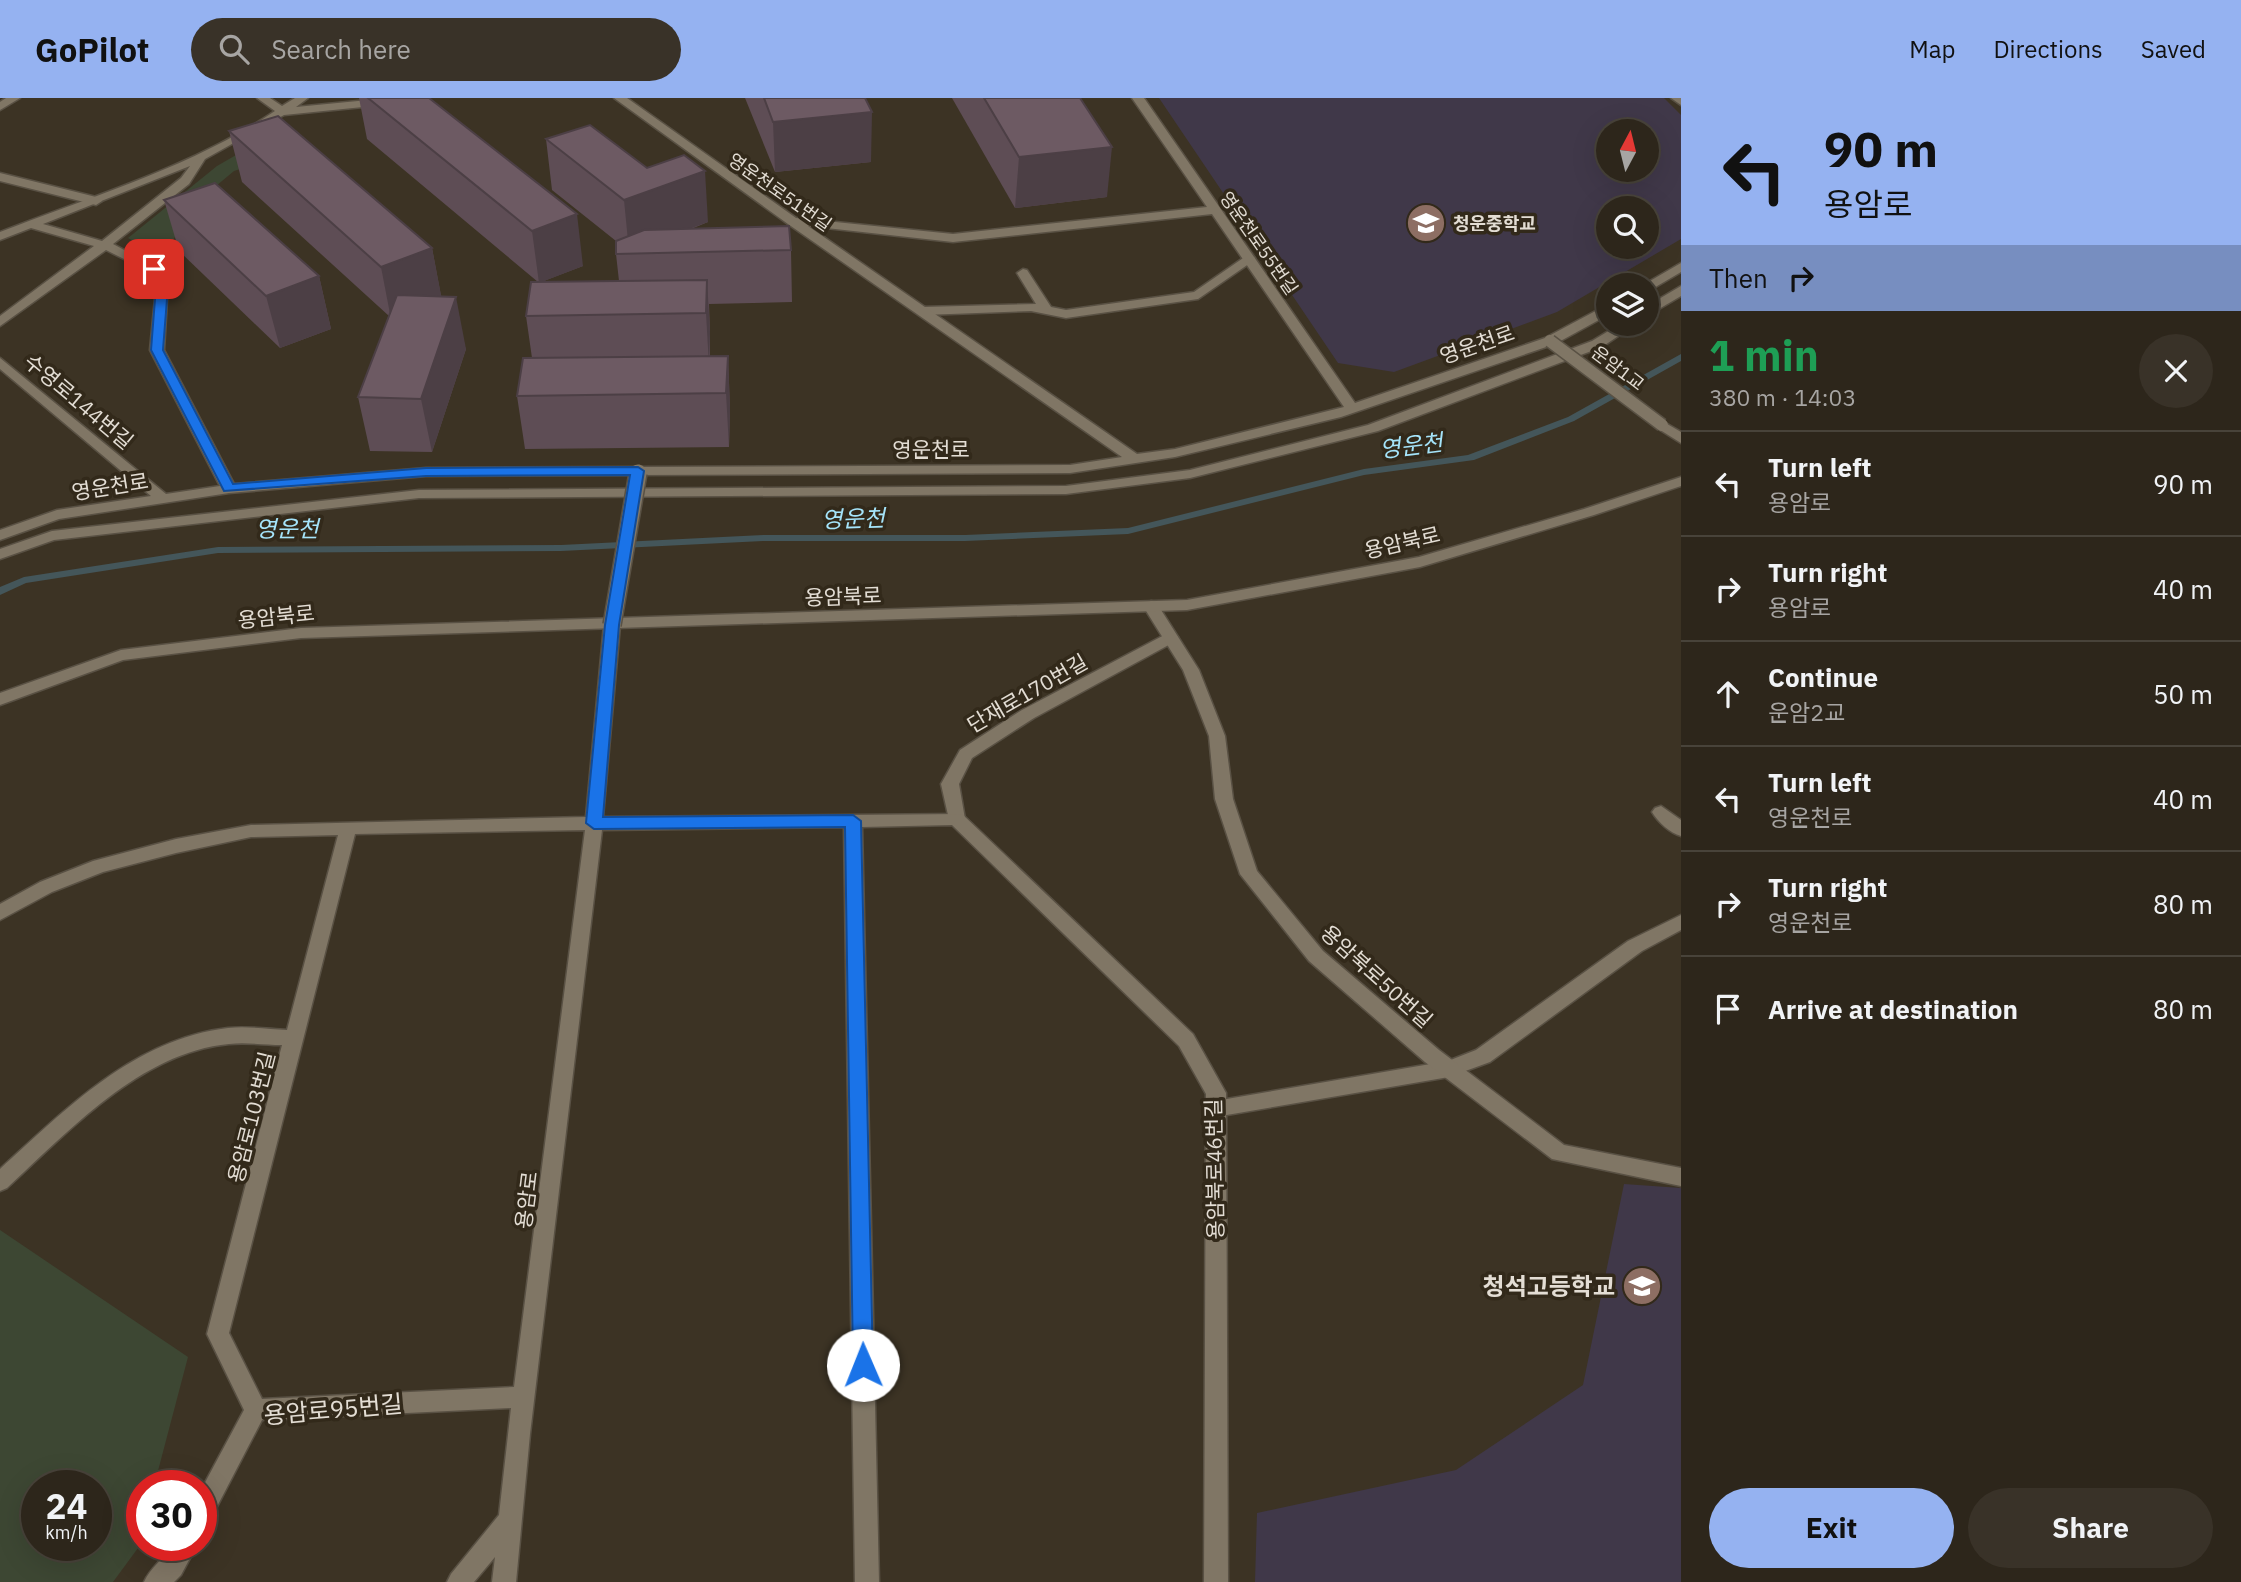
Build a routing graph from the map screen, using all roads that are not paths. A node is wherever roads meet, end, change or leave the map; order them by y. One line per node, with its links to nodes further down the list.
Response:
1 (14, 98): 9 (street)
2 (302, 98): 10 (street)
3 (422, 98): 10 (street)
4 (620, 98): 15 (street, 영운천로51번길)
5 (1138, 98): 14 (street, 영운천로55번길)
6 (1677, 98): 8 (street)
7 (266, 99): 10 (street)
8 (1681, 102)
9 (0, 107)
10 (283, 112): 11 (street)
11 (201, 159): 13 (street); 18 (street)
12 (0, 177): 13 (street)
13 (96, 201): 16 (street)
14 (1215, 210): 15 (street); 19 (street, 영운천로55번길)
15 (788, 220): 26 (street, 영운천로51번길)
16 (31, 224): 17 (street); 18 (street)
17 (0, 236)
18 (104, 245): 28 (street); 37 (street)
19 (1249, 258): 25 (street); 32 (street, 영운천로55번길)
20 (1681, 267): 22 (street)
21 (1023, 273): 25 (street)
22 (1659, 281)
23 (1681, 290): 24 (street)
24 (1659, 304)
25 (1046, 310): 26 (street)
26 (923, 311): 34 (street, 영운천로51번길)
27 (1596, 316): 30 (street, 영운천로)
28 (0, 322)
29 (1610, 336): 40 (street)
30 (1550, 341): 32 (street, 영운천로); 33 (street, 운암1교, bridge)
31 (0, 362): 38 (street, 수영로144번길)
32 (1352, 408): 34 (street, 영운천로)
33 (1681, 439)
34 (1134, 459): 35 (street, 영운천로)
35 (638, 471): 37 (street, 영운천로); 42 (street, 용암로, bridge)
36 (1681, 481): 41 (street, 용암북로)
37 (229, 489): 38 (street, 영운천로)
38 (163, 499): 39 (street, 영운천로)
39 (0, 535)
40 (0, 554)
41 (1151, 606): 42 (street, 용암북로); 43 (street, 용암북로50번길)
42 (612, 625): 44 (street, 용암북로); 48 (street, 용암로)
43 (1170, 637): 46 (street, 단재로170번길); 54 (street, 용암북로50번길)
44 (0, 699)
45 (1661, 812): 50 (street)
46 (956, 819): 47 (street); 55 (street, 용암북로46번길)
47 (853, 821): 48 (street); 66 (street)
48 (594, 823): 49 (street); 58 (street, 용암로)
49 (348, 828): 51 (street); 53 (street, 용암로103번길)
50 (1681, 830)
51 (0, 914)
52 (1681, 922): 54 (street)
53 (295, 1038): 57 (street); 59 (street, 용암로103번길)
54 (1450, 1069): 55 (street); 56 (street, 용암북로50번길)
55 (1215, 1109): 67 (street, 용암북로46번길)
56 (1681, 1177)
57 (0, 1182)
58 (524, 1397): 59 (street, 용암로95번길); 61 (street, 용암로)
59 (256, 1410): 60 (street, 용암로95번길)
60 (217, 1484)
61 (511, 1519): 64 (street); 65 (street, 용암로)
62 (176, 1561): 63 (street)
63 (156, 1582)
64 (459, 1582)
65 (504, 1582)
66 (867, 1582)
67 (1216, 1582)

